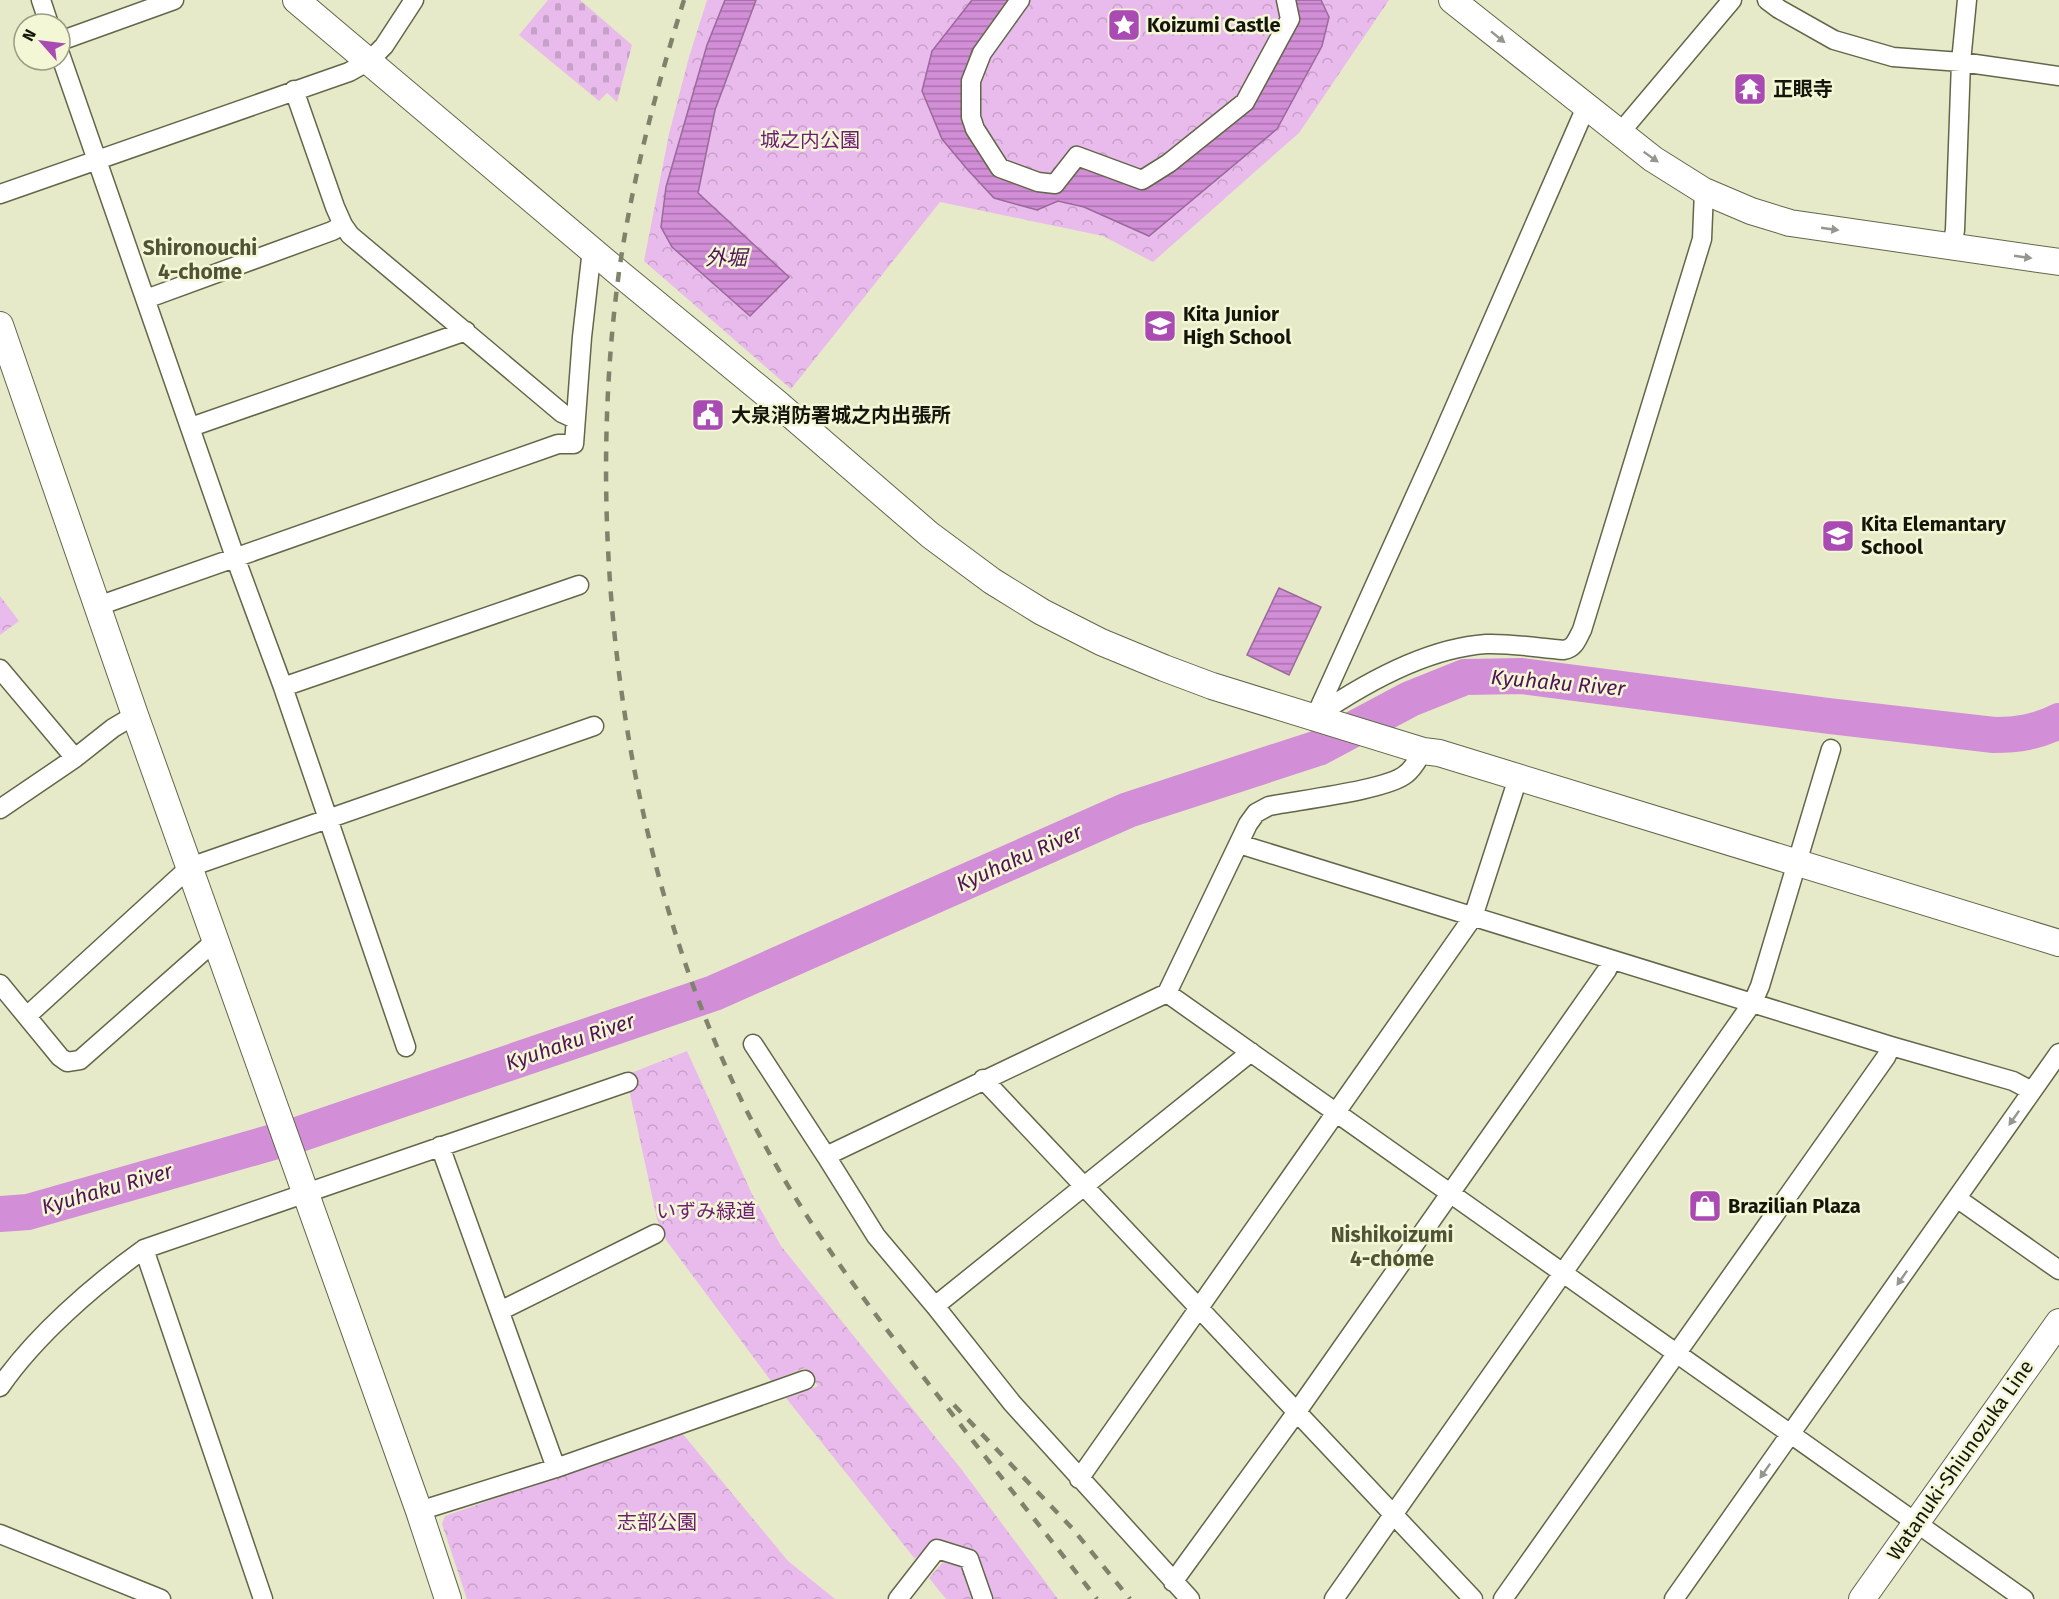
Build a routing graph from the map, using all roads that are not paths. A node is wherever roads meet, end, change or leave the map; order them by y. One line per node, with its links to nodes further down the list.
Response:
1 (174, 0): 10 (street)
2 (296, 0): 11 (street)
3 (414, 0): 11 (street)
4 (1020, 0): 5 (street)
5 (1286, 0)
6 (1452, 0): 16 (street, one-way to 16)
7 (1732, 0): 17 (street)
8 (1767, 0): 12 (street)
9 (1967, 0): 12 (street)
10 (72, 37)
11 (369, 61): 15 (street); 23 (street)
12 (1960, 62): 14 (street); 22 (street)
13 (67, 72): 18 (street)
14 (2059, 76)
15 (294, 90): 18 (street); 21 (street)
16 (1586, 107): 17 (street); 36 (street)
17 (1619, 134): 19 (street, one-way to 19)
18 (98, 159): 20 (street); 25 (street)
19 (1704, 191): 22 (street, one-way to 22); 36 (street)
20 (0, 194)
21 (343, 225): 25 (street); 27 (street)
22 (1952, 246): 24 (street, one-way to 24)
23 (592, 249): 28 (street); 36 (street)
24 (2059, 262)
25 (146, 299): 29 (street)
26 (0, 325): 32 (street)
27 (466, 331): 28 (street); 29 (street)
28 (575, 419): 30 (street)
29 (191, 427): 30 (street)
30 (235, 557): 32 (street); 34 (street)
31 (579, 585): 34 (street)
32 (98, 606): 35 (street)
33 (0, 669): 40 (street)
34 (283, 687): 43 (street)
35 (135, 715): 40 (street); 46 (street)
36 (1325, 720): 39 (street)
37 (594, 726): 43 (street)
38 (1831, 749): 45 (street)
39 (1423, 751): 41 (street); 44 (street)
40 (75, 758): 42 (street)
41 (1518, 778): 45 (street); 47 (street)
42 (0, 809)
43 (328, 819): 46 (street); 57 (street)
44 (1239, 844): 47 (street); 52 (street)
45 (1798, 864): 49 (street); 53 (street)
46 (190, 867): 48 (street); 54 (street)
47 (1473, 917): 50 (street); 63 (street)
48 (215, 941): 54 (street); 68 (street)
49 (2059, 943)
50 (1611, 960): 53 (street); 67 (street)
51 (0, 984): 54 (street)
52 (1167, 993): 58 (street); 60 (street)
53 (1753, 1002): 56 (street); 73 (street)
54 (27, 1016)
55 (753, 1044): 65 (street)
56 (1891, 1046): 62 (street); 78 (street)
57 (406, 1047)
58 (1251, 1052): 63 (street); 66 (street)
59 (2059, 1053): 62 (street)
60 (982, 1079): 65 (street); 66 (street)
61 (628, 1082): 64 (street)
62 (2032, 1091): 69 (street, one-way to 69)
63 (1336, 1111): 67 (street); 75 (street)
64 (440, 1146): 68 (street); 76 (street)
65 (826, 1156): 74 (street)
66 (1083, 1187): 74 (street); 75 (street)
67 (1451, 1192): 73 (street); 81 (street)
68 (304, 1193): 71 (street); 85 (street)
69 (1958, 1198): 72 (street); 82 (street, one-way to 82)
70 (654, 1234): 76 (street)
71 (144, 1250): 80 (street); 91 (street)
72 (2059, 1270)
73 (1562, 1274): 78 (street); 86 (street)
74 (935, 1306): 84 (street)
75 (1198, 1309): 81 (street); 84 (street)
76 (500, 1311): 83 (street)
77 (2059, 1322): 87 (street, Watanuki-Shiunozuka Line)
78 (1676, 1355): 82 (street); 98 (street)
79 (805, 1380): 83 (street)
80 (0, 1387)
81 (1296, 1413): 86 (street); 89 (street)
82 (1790, 1434): 87 (street); 99 (street, one-way to 99)
83 (556, 1467): 85 (street)
84 (1079, 1479): 89 (street)
85 (419, 1511): 92 (street)
86 (1395, 1515): 96 (street); 97 (street)
87 (1916, 1523): 100 (street, Watanuki-Shiunozuka Line); 101 (street)
88 (0, 1534): 90 (street)
89 (1173, 1582): 95 (street)
90 (161, 1599)
91 (263, 1599)
92 (448, 1599)
93 (898, 1599): 94 (street)
94 (983, 1599)
95 (1190, 1599)
96 (1334, 1599)
97 (1473, 1599)
98 (1503, 1599)
99 (1674, 1599)
100 (1862, 1599)
101 (2024, 1599)

